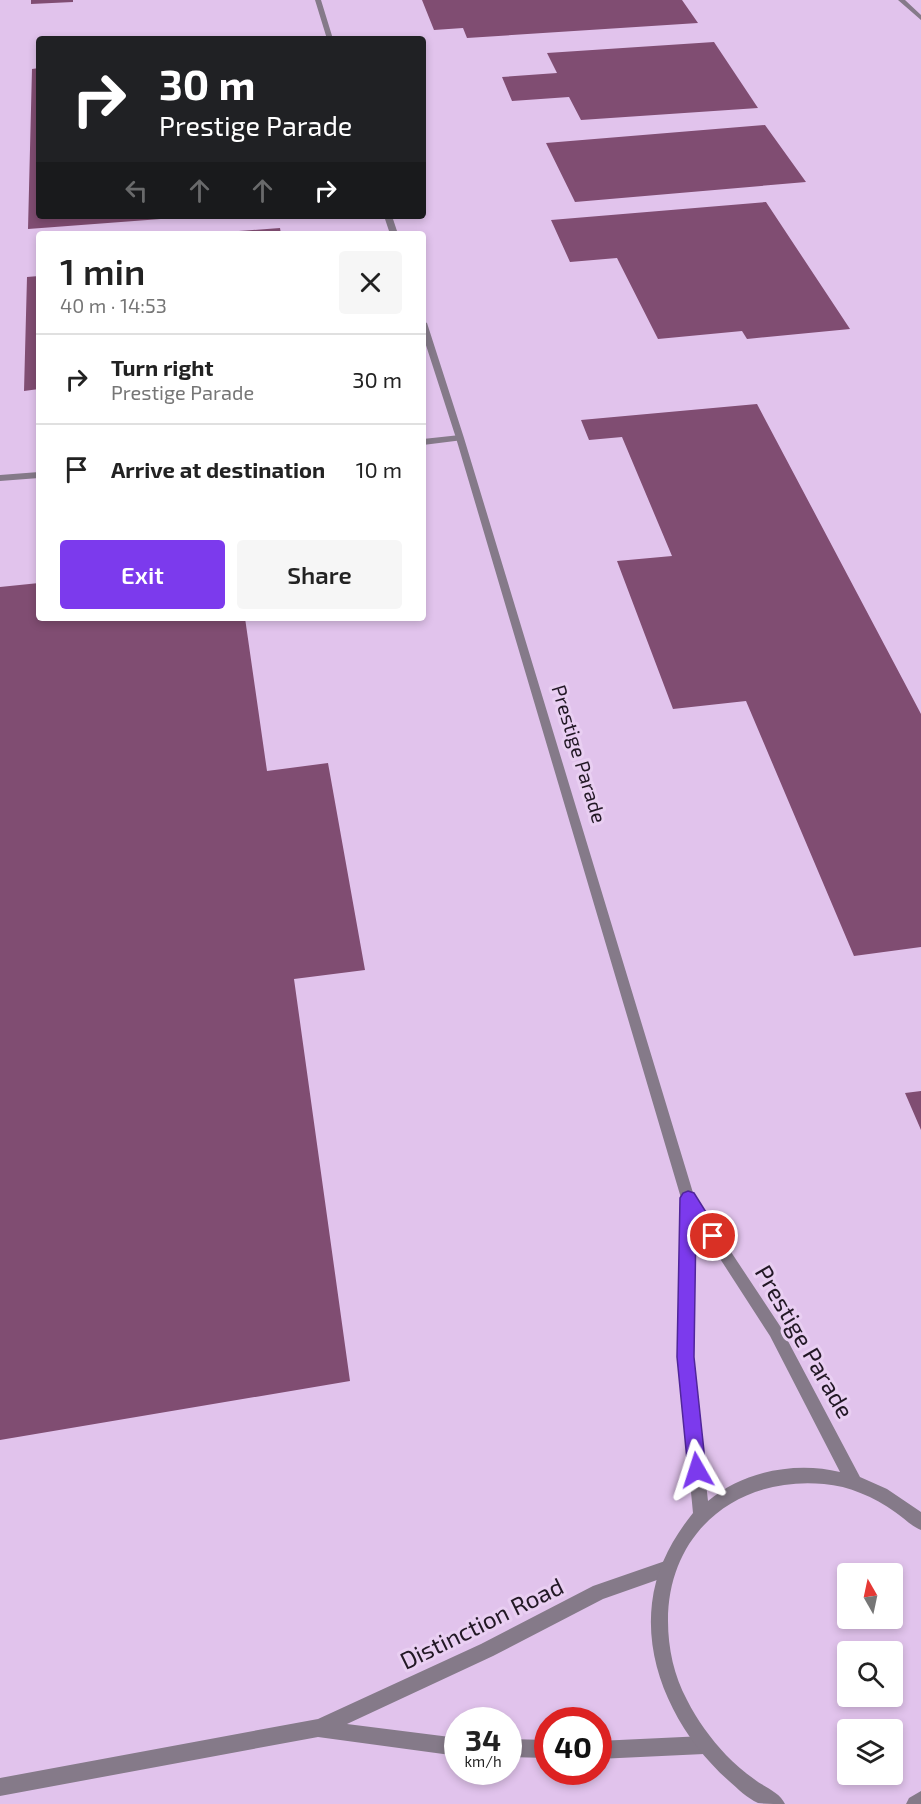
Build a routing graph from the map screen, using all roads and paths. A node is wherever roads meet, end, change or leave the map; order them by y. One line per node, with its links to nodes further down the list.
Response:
1 (318, 0): 4 (street)
2 (901, 0): 3 (street)
3 (921, 18)
4 (329, 36)
5 (426, 332): 6 (street, Prestige Parade)
6 (460, 438): 7 (street); 10 (street, Prestige Parade)
7 (426, 442)
8 (36, 475): 9 (street)
9 (0, 478)
10 (688, 1198): 11 (street, Prestige Parade); 12 (street, Prestige Parade)
11 (854, 1482): 12 (street); 13 (street)
12 (701, 1515): 14 (street)
13 (921, 1522)
14 (668, 1568): 15 (street, Distinction Road); 17 (street)
15 (319, 1728): 16 (street, Distinction Road); 19 (street, Distinction Road)
16 (444, 1745)
17 (704, 1745): 18 (street); 21 (street)
18 (612, 1749)
19 (0, 1787)
20 (921, 1800): 22 (street)
21 (776, 1804)
22 (915, 1804)

